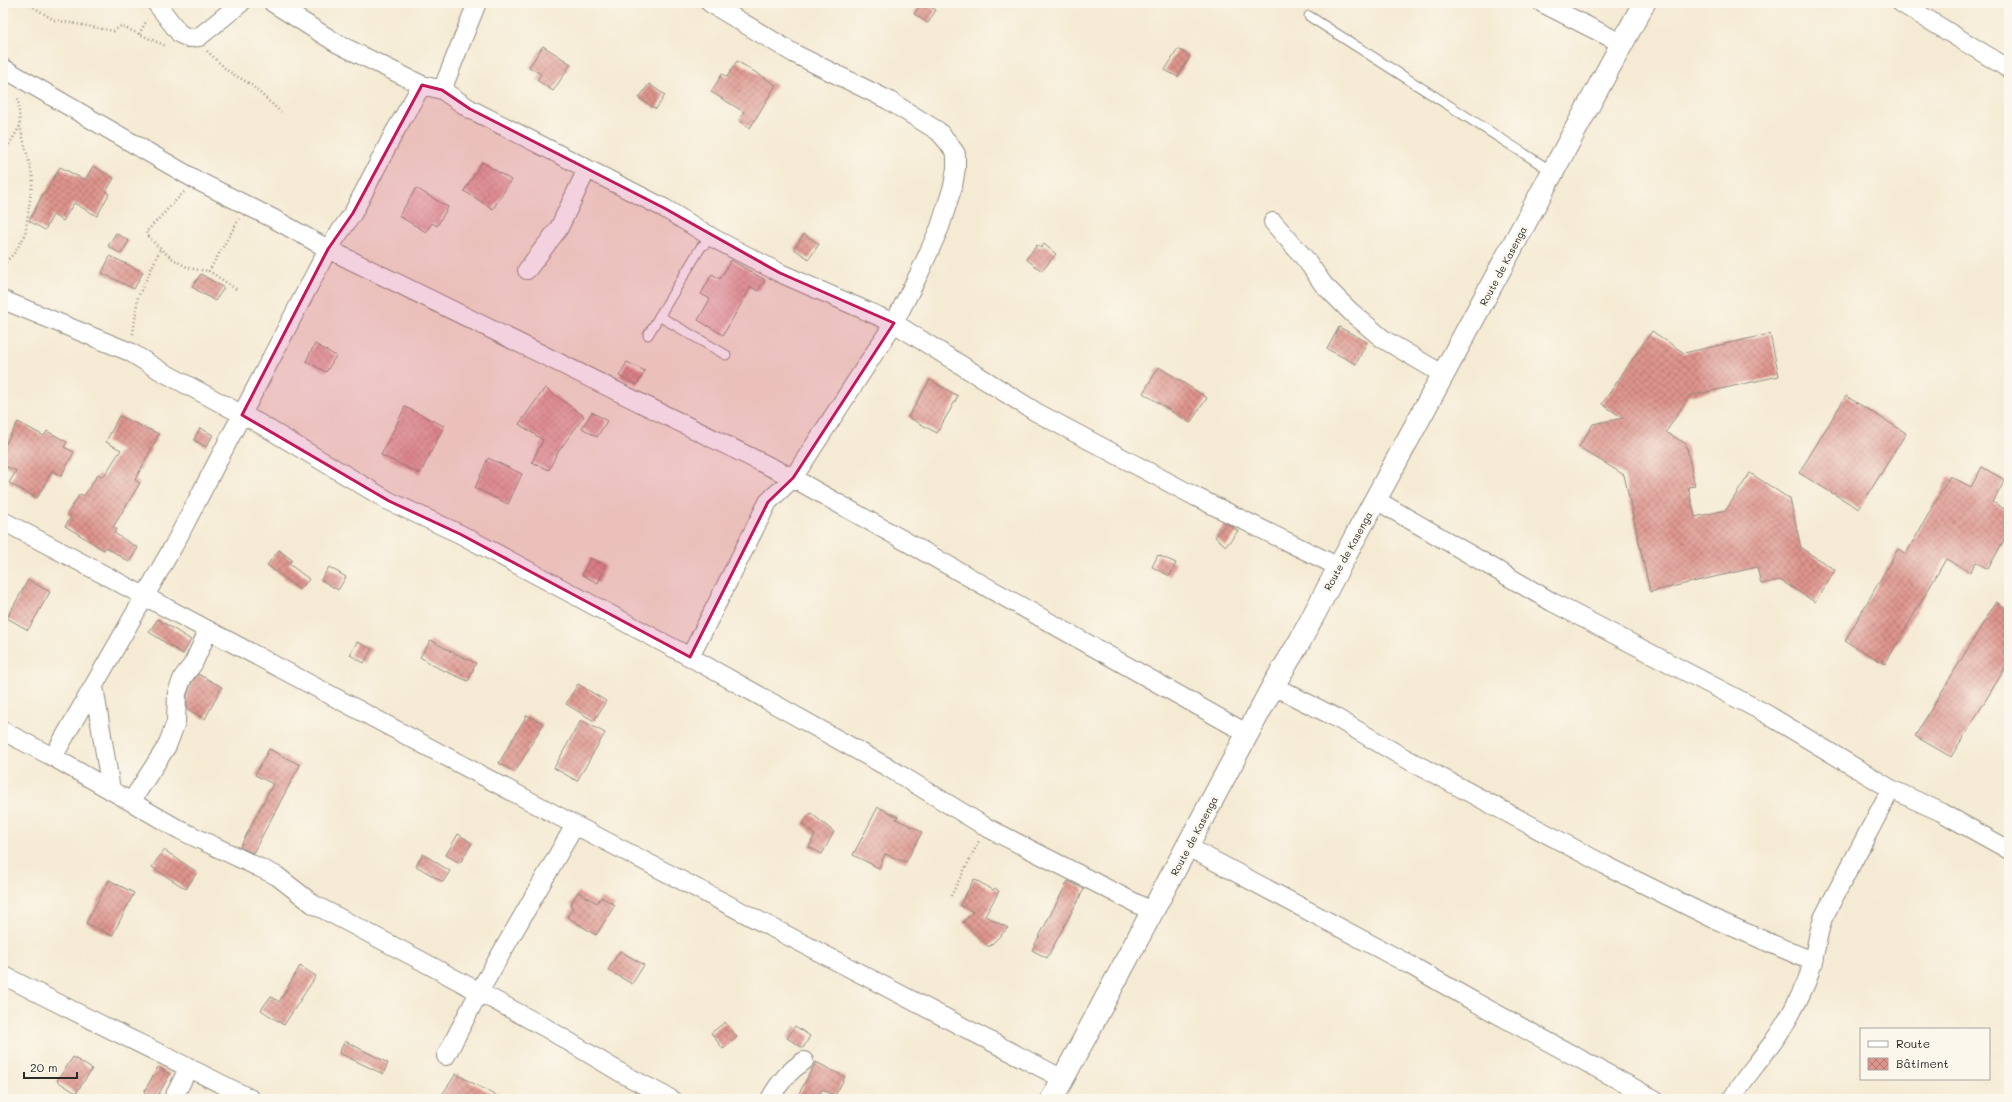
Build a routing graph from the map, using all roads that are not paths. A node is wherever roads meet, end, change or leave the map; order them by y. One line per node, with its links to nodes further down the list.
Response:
1 (156, 3): 2 (street)
2 (241, 3)
3 (273, 3): 14 (street)
4 (477, 3): 15 (street)
5 (710, 3): 9 (street)
6 (1542, 3): 11 (street)
7 (1644, 3): 11 (highway, Route de Kasenga)
8 (1901, 3): 12 (street)
9 (735, 9): 24 (street)
10 (1309, 16): 17 (lane)
11 (1623, 44): 17 (highway, Route de Kasenga)
12 (2009, 69)
13 (11, 72): 20 (street)
14 (422, 85): 15 (street); 20 (street)
15 (442, 90): 16 (street)
16 (587, 169): 19 (street); 21 (street)
17 (1553, 172): 27 (highway, Route de Kasenga)
18 (1273, 222): 27 (street)
19 (713, 238): 23 (lane); 24 (street)
20 (328, 249): 28 (street); 29 (street)
21 (527, 270)
22 (3, 300): 28 (street)
23 (659, 316): 25 (lane); 26 (lane)
24 (894, 323): 29 (street); 32 (street)
25 (648, 335)
26 (726, 355)
27 (1444, 375): 30 (highway, Route de Kasenga)
28 (242, 415): 33 (street); 35 (street)
29 (793, 478): 35 (street); 39 (street)
30 (1376, 500): 32 (highway, Route de Kasenga); 41 (street)
31 (3, 521): 33 (street)
32 (1339, 567): 36 (highway, Route de Kasenga)
33 (144, 597): 34 (street); 37 (street)
34 (208, 631): 43 (street); 44 (street)
35 (690, 657): 47 (street)
36 (1274, 686): 39 (highway, Route de Kasenga); 48 (street)
37 (94, 687): 40 (street); 42 (street)
38 (3, 730): 40 (street)
39 (1248, 734): 45 (highway, Route de Kasenga)
40 (53, 757): 42 (street)
41 (1891, 789): 46 (street); 48 (street)
42 (111, 790): 43 (street)
43 (132, 802): 50 (street)
44 (575, 825): 50 (street); 54 (street)
45 (1188, 847): 47 (highway, Route de Kasenga); 60 (street)
46 (2009, 850)
47 (1153, 912): 54 (highway, Route de Kasenga)
48 (1814, 962): 61 (street)
49 (3, 974): 53 (street)
50 (479, 992): 51 (street); 57 (street)
51 (446, 1056)
52 (804, 1061): 58 (street)
53 (189, 1067): 55 (street); 56 (street)
54 (1063, 1079): 59 (highway, Route de Kasenga)
55 (173, 1099)
56 (251, 1099)
57 (671, 1099)
58 (770, 1099)
59 (1052, 1099)
60 (1654, 1099)
61 (1732, 1099)

